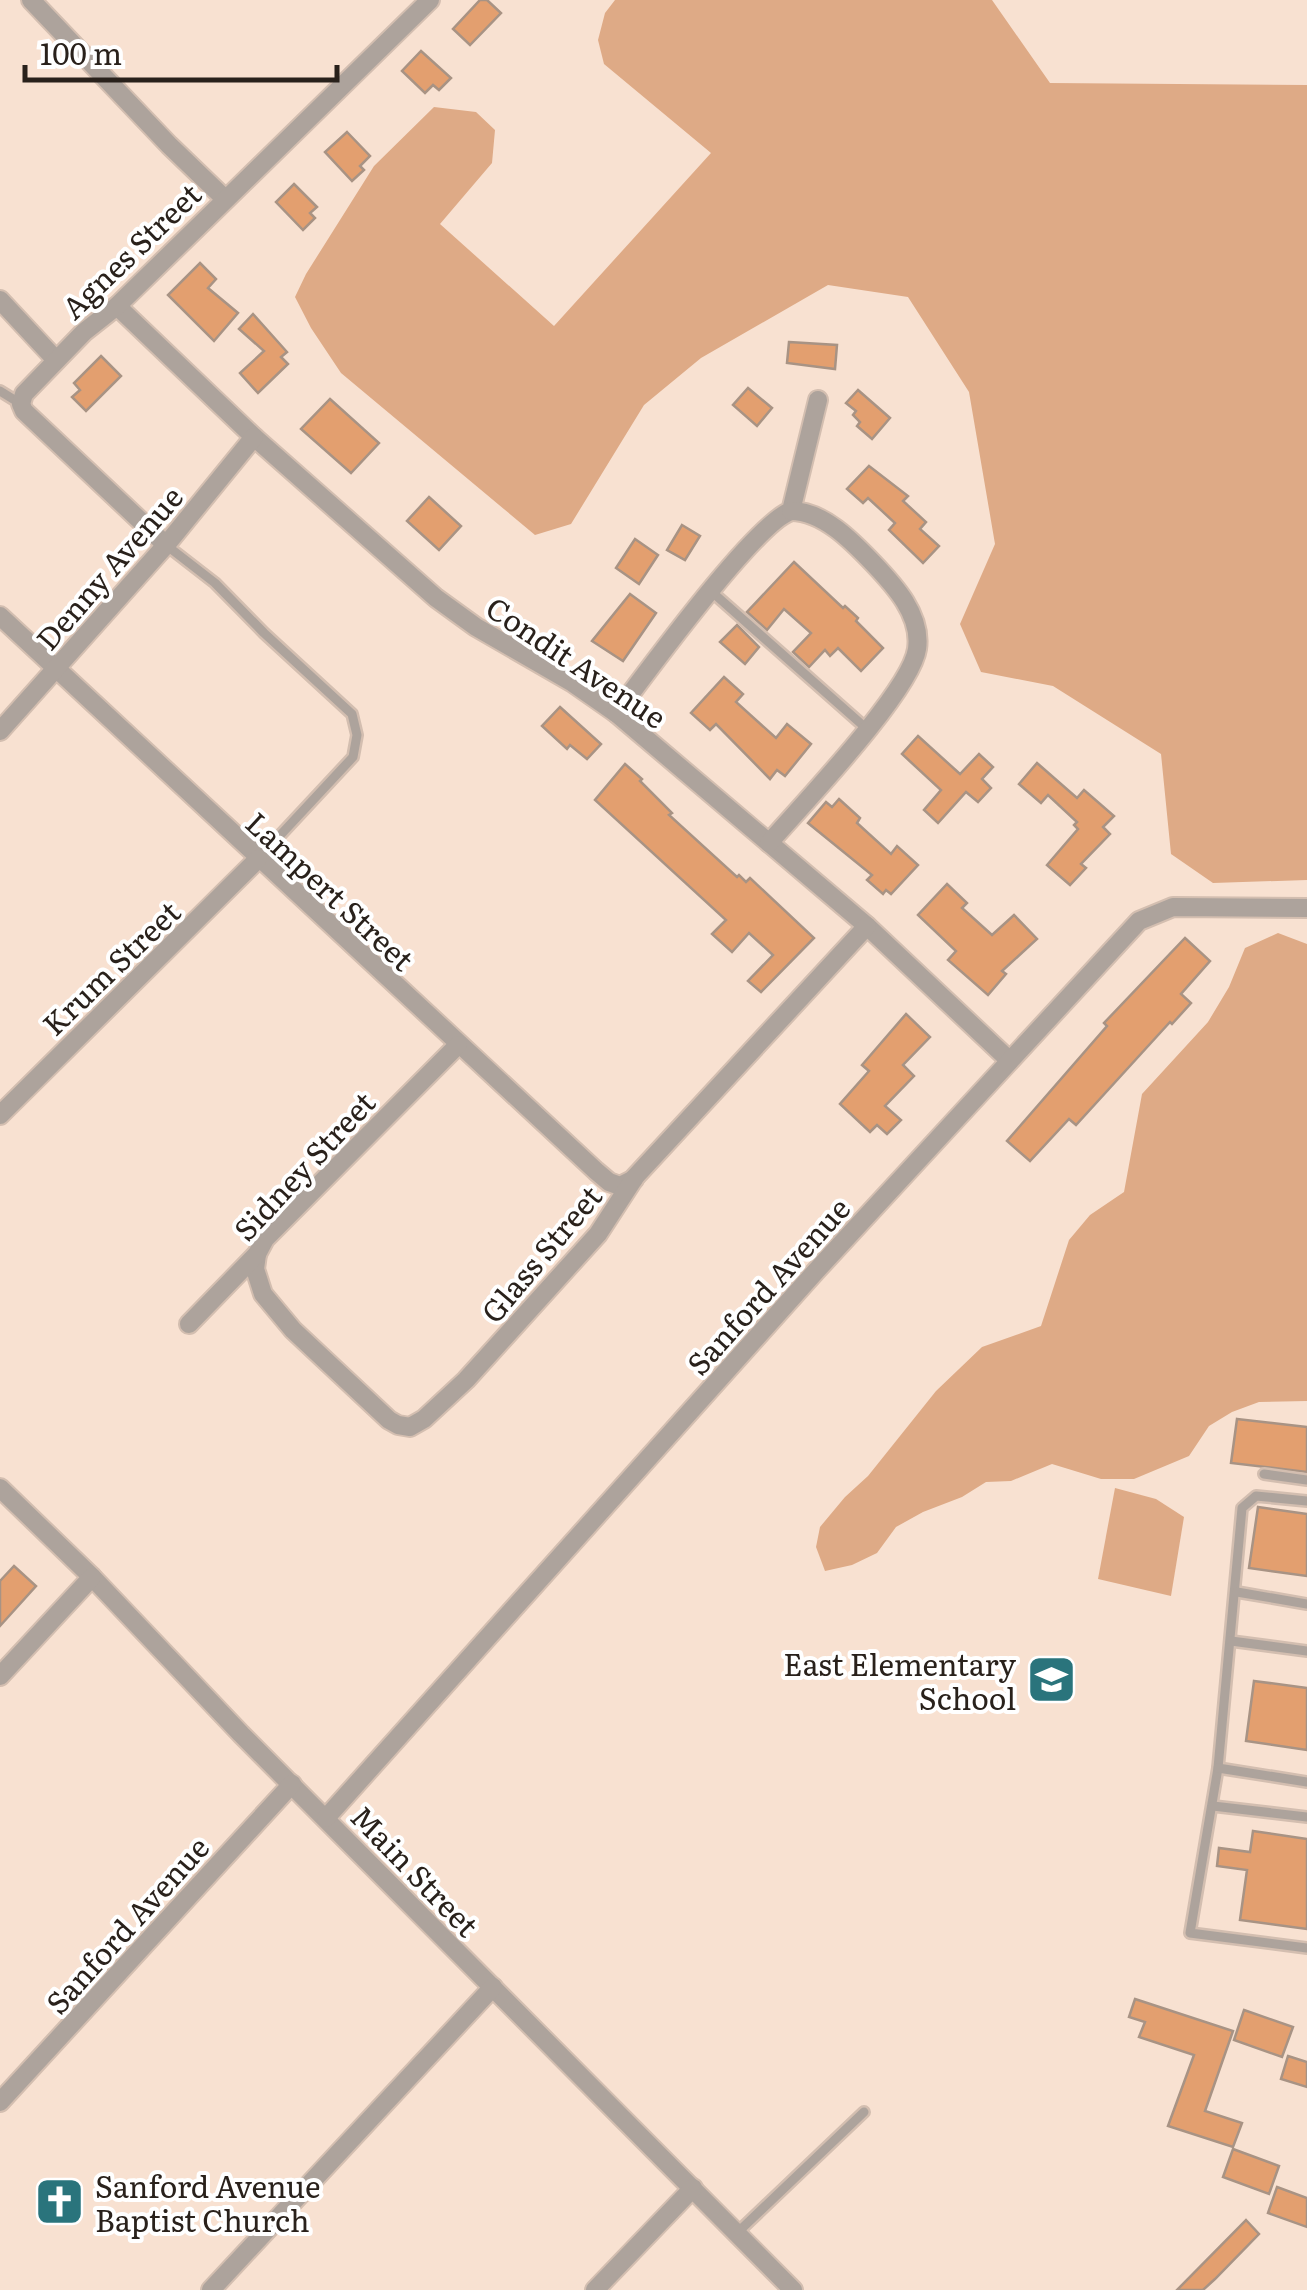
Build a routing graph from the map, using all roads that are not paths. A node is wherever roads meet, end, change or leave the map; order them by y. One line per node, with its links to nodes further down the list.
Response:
1 (31, 0): 3 (street)
2 (423, 2): 3 (street, Agnes Street)
3 (224, 198): 5 (street, Agnes Street)
4 (0, 300): 6 (street)
5 (117, 306): 6 (street, Agnes Street); 10 (street, Condit Avenue)
6 (56, 360): 9 (street, Agnes Street)
7 (0, 391): 9 (lane)
8 (818, 400): 11 (street)
9 (21, 404): 12 (street)
10 (254, 438): 12 (street, Denny Avenue); 16 (street, Condit Avenue)
11 (791, 511): 13 (street); 17 (street)
12 (166, 545): 15 (street, Denny Avenue); 20 (lane)
13 (712, 592): 16 (street); 17 (lane)
14 (0, 616): 15 (street, Lampert Street)
15 (56, 668): 18 (street, Denny Avenue); 20 (street, Lampert Street)
16 (616, 713): 19 (street, Condit Avenue)
17 (867, 728): 19 (street)
18 (0, 731)
19 (770, 843): 22 (street, Condit Avenue)
20 (258, 859): 23 (street, Lampert Street); 25 (street, Krum Street)
21 (1307, 908): 24 (street, Sanford Avenue)
22 (866, 926): 24 (street, Condit Avenue); 26 (street, Glass Street)
23 (458, 1045): 26 (street, Lampert Street); 27 (street, Sidney Street)
24 (1009, 1060): 44 (street, Sanford Avenue)
25 (0, 1115)
26 (634, 1180): 27 (street, Glass Street)
27 (257, 1254): 28 (street, Sidney Street)
28 (189, 1324)
29 (1264, 1474): 30 (lane)
30 (1307, 1480)
31 (0, 1488): 33 (street, Main Street)
32 (1307, 1502): 34 (lane)
33 (92, 1577): 38 (street); 41 (street, Main Street)
34 (1236, 1592): 35 (lane); 36 (lane)
35 (1307, 1604)
36 (1231, 1640): 37 (lane); 39 (lane)
37 (1307, 1651)
38 (0, 1676)
39 (1218, 1768): 40 (lane); 42 (lane)
40 (1307, 1782)
41 (292, 1784): 44 (street, Main Street); 47 (street, Sanford Avenue)
42 (1213, 1806): 43 (lane); 45 (lane)
43 (1307, 1817)
44 (326, 1818): 46 (street, Main Street)
45 (1307, 1948)
46 (493, 1988): 49 (street, Main Street); 51 (street)
47 (0, 2102)
48 (864, 2112): 50 (lane)
49 (692, 2188): 50 (street, Main Street); 52 (street)
50 (737, 2233): 53 (street, Main Street)
51 (211, 2290)
52 (595, 2290)
53 (794, 2290)

